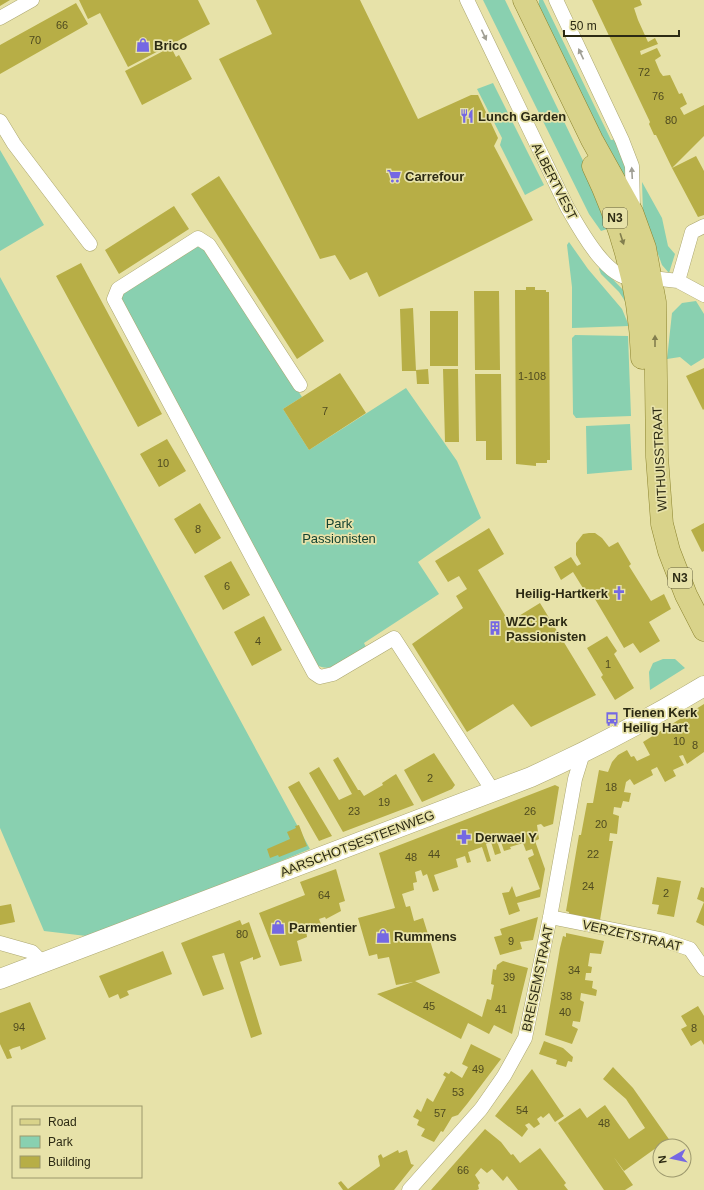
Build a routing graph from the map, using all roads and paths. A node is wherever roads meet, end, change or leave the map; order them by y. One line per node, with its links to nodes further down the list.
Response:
1 (32, 0): 6 (street)
2 (467, 0): 11 (street, ALBERTVEST, one-way to 11)
3 (514, 0): 11 (main road, N3, one-way to 11)
4 (524, 0): 8 (main road, N3)
5 (556, 0): 8 (street, one-way to 5)
6 (0, 18)
7 (0, 121): 10 (street)
8 (632, 212): 11 (main road, N3)
9 (704, 226): 12 (street)
10 (90, 244)
11 (642, 278): 12 (street, ALBERTVEST); 15 (main road, WITHUISSTRAAT / N3); 15 (main road, WITHUISSTRAAT / N3, one-way to 11)
12 (678, 281): 13 (street, ALBERTVEST)
13 (704, 295)
14 (300, 385): 19 (street)
15 (662, 524): 16 (main road, WITHUISSTRAAT / N3)
16 (704, 630)
17 (704, 686): 18 (main road, AARSCHOTSESTEENWEG)
18 (583, 753): 19 (main road, AARSCHOTSESTEENWEG); 20 (street, BREISEMSTRAAT)
19 (493, 791): 22 (main road, AARSCHOTSESTEENWEG)
20 (550, 917): 23 (street, VERZETSTRAAT); 25 (street, BREISEMSTRAAT)
21 (0, 943): 22 (street)
22 (43, 962): 24 (main road, AARSCHOTSESTEENWEG)
23 (704, 969)
24 (0, 979)
25 (409, 1190)

